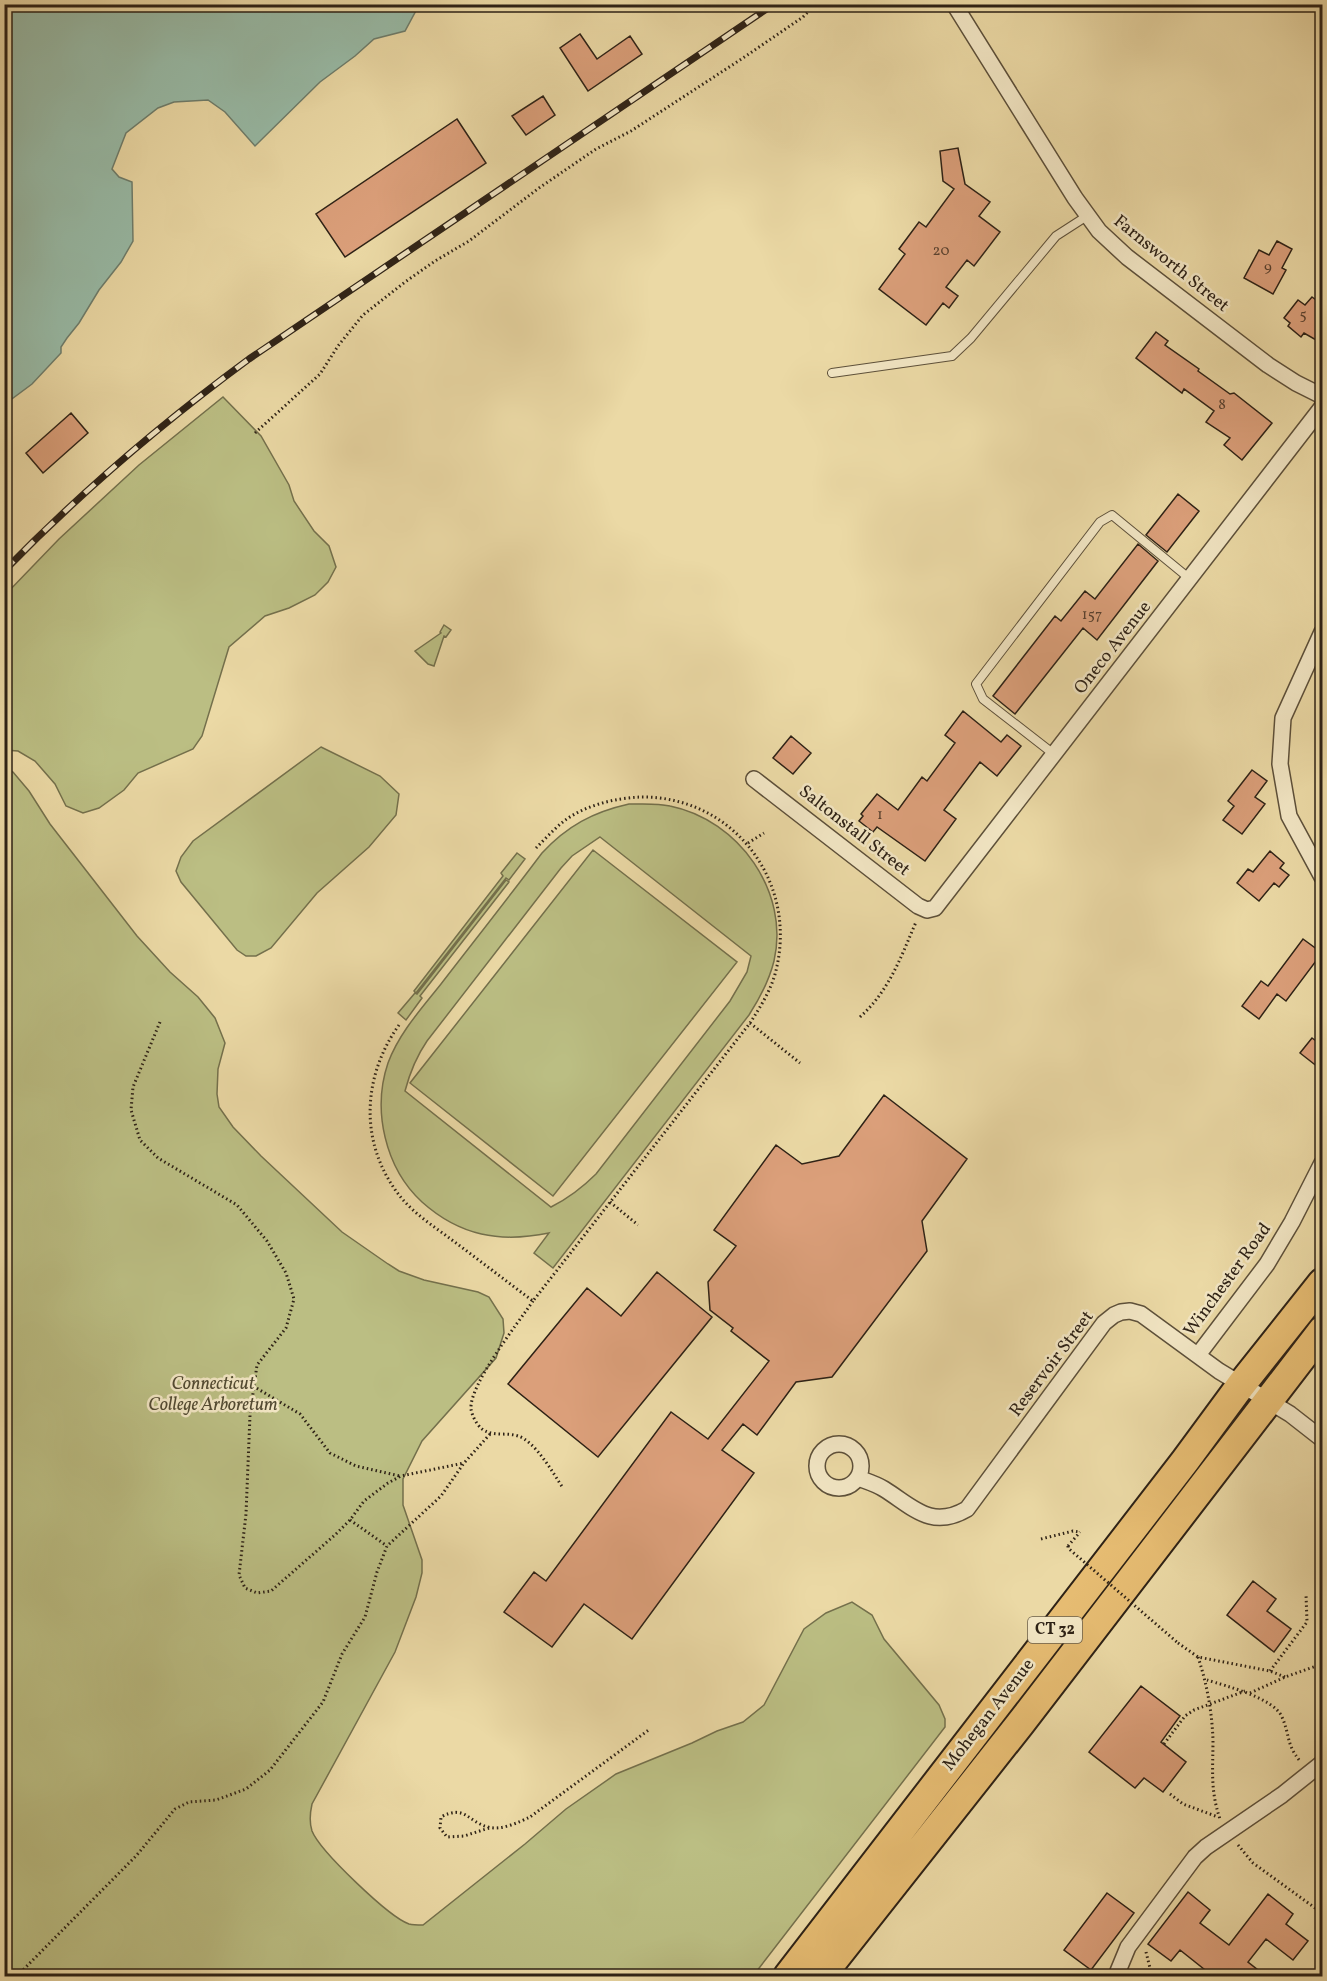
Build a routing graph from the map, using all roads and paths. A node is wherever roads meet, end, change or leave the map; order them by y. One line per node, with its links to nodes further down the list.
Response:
1 (816, 4): 7 (path)
2 (954, 4): 3 (street, Farnsworth Street)
3 (1087, 216): 4 (lane); 5 (street, Farnsworth Street)
4 (832, 373)
5 (1323, 396)
6 (1323, 407): 8 (street, Oneco Avenue)
7 (255, 433)
8 (1190, 579): 10 (street, Oneco Avenue); 10 (lane)
9 (1323, 632): 15 (street)
10 (1055, 755): 16 (street, Oneco Avenue)
11 (754, 779): 16 (street, Saltonstall Street)
12 (764, 833): 13 (path)
13 (748, 843): 14 (path); 19 (path)
14 (535, 849)
15 (1323, 877)
16 (927, 909): 17 (path)
17 (860, 1017)
18 (160, 1022): 30 (path)
19 (750, 1023): 21 (path); 23 (path)
20 (399, 1025): 26 (path)
21 (800, 1063)
22 (1323, 1163): 28 (street, Winchester Road)
23 (610, 1203): 24 (path); 26 (path)
24 (638, 1225)
25 (1323, 1283): 29 (highway, Mohegan Avenue / CT 32)
26 (533, 1301): 32 (path)
27 (1323, 1331): 31 (highway, Mohegan Avenue / CT 32)
28 (1198, 1355): 29 (street, Reservoir Street); 36 (street, Reservoir Street)
29 (1241, 1385): 31 (street, Reservoir Street); 60 (highway, Mohegan Avenue / CT 32)
30 (253, 1386): 35 (path); 38 (path)
31 (1268, 1401): 33 (street, Reservoir Street); 61 (highway, Mohegan Avenue / CT 32)
32 (491, 1433): 34 (path); 37 (path)
33 (1323, 1440)
34 (464, 1463): 35 (path); 40 (path)
35 (401, 1476): 38 (path)
36 (858, 1478)
37 (562, 1488)
38 (350, 1520): 40 (path)
39 (1041, 1539): 42 (path, bridge)
40 (387, 1546): 59 (path)
41 (1306, 1594): 44 (path)
42 (1198, 1657): 44 (path); 46 (path)
43 (1323, 1664): 45 (path)
44 (1270, 1671): 45 (path)
45 (1285, 1677): 48 (path)
46 (1206, 1680): 47 (path); 49 (path)
47 (1245, 1691): 48 (path); 49 (path)
48 (1250, 1693): 53 (path)
49 (1209, 1704): 51 (path); 54 (path)
50 (650, 1729): 55 (path)
51 (1164, 1744)
52 (1323, 1763): 62 (street)
53 (1303, 1765)
54 (1170, 1794)
55 (489, 1828): 55 (path)
56 (1236, 1842): 57 (path)
57 (1323, 1913)
58 (1145, 1944): 63 (path)
59 (17, 1977)
60 (788, 1977)
61 (821, 1977)
62 (1116, 1977)
63 (1152, 1977)

